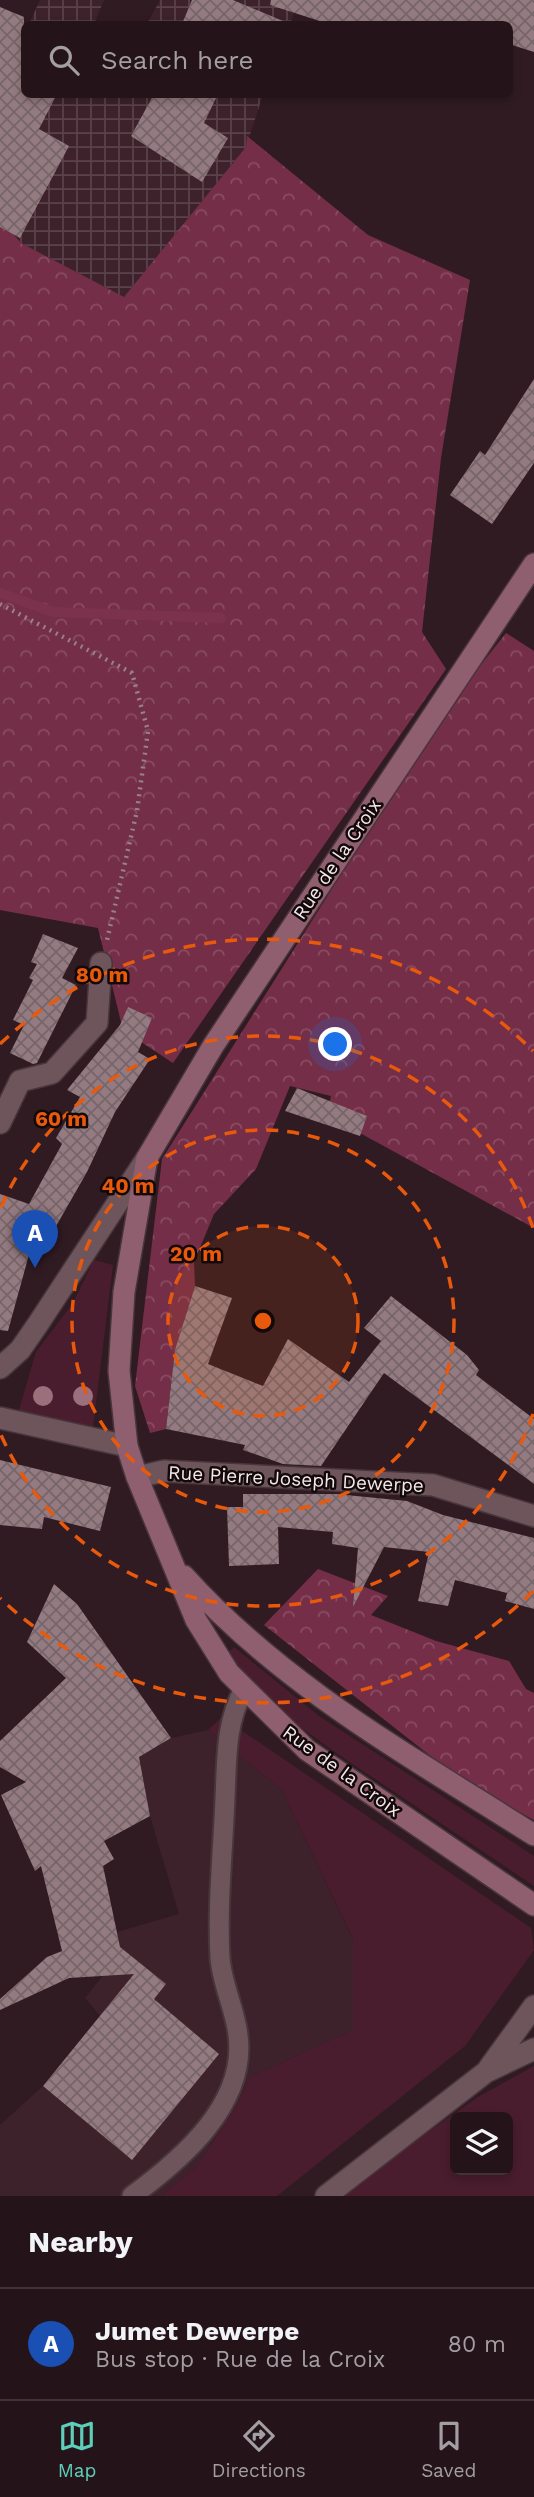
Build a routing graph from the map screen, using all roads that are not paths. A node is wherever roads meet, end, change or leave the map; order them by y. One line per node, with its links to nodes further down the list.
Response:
1 (534, 564): 4 (street, Rue de la Croix)
2 (101, 963): 3 (street)
3 (0, 1123)
4 (147, 1158): 5 (street, Rue de la Croix); 7 (street, Rue de la Croix)
5 (0, 1367)
6 (0, 1418): 7 (street)
7 (127, 1446): 8 (street, Rue de la Croix)
8 (137, 1477): 9 (street, Rue Pierre Joseph Dewerpe); 10 (street, Rue de la Croix)
9 (534, 1516)
10 (171, 1562): 11 (street, Rue de la Croix); 12 (street, Rue de la Croix)
11 (244, 1689): 13 (street, Rue de la Croix); 17 (lane)
12 (534, 1835)
13 (534, 1905)
14 (534, 2006): 16 (street)
15 (534, 2049): 16 (street)
16 (486, 2073): 18 (street)
17 (132, 2196)
18 (326, 2196)

